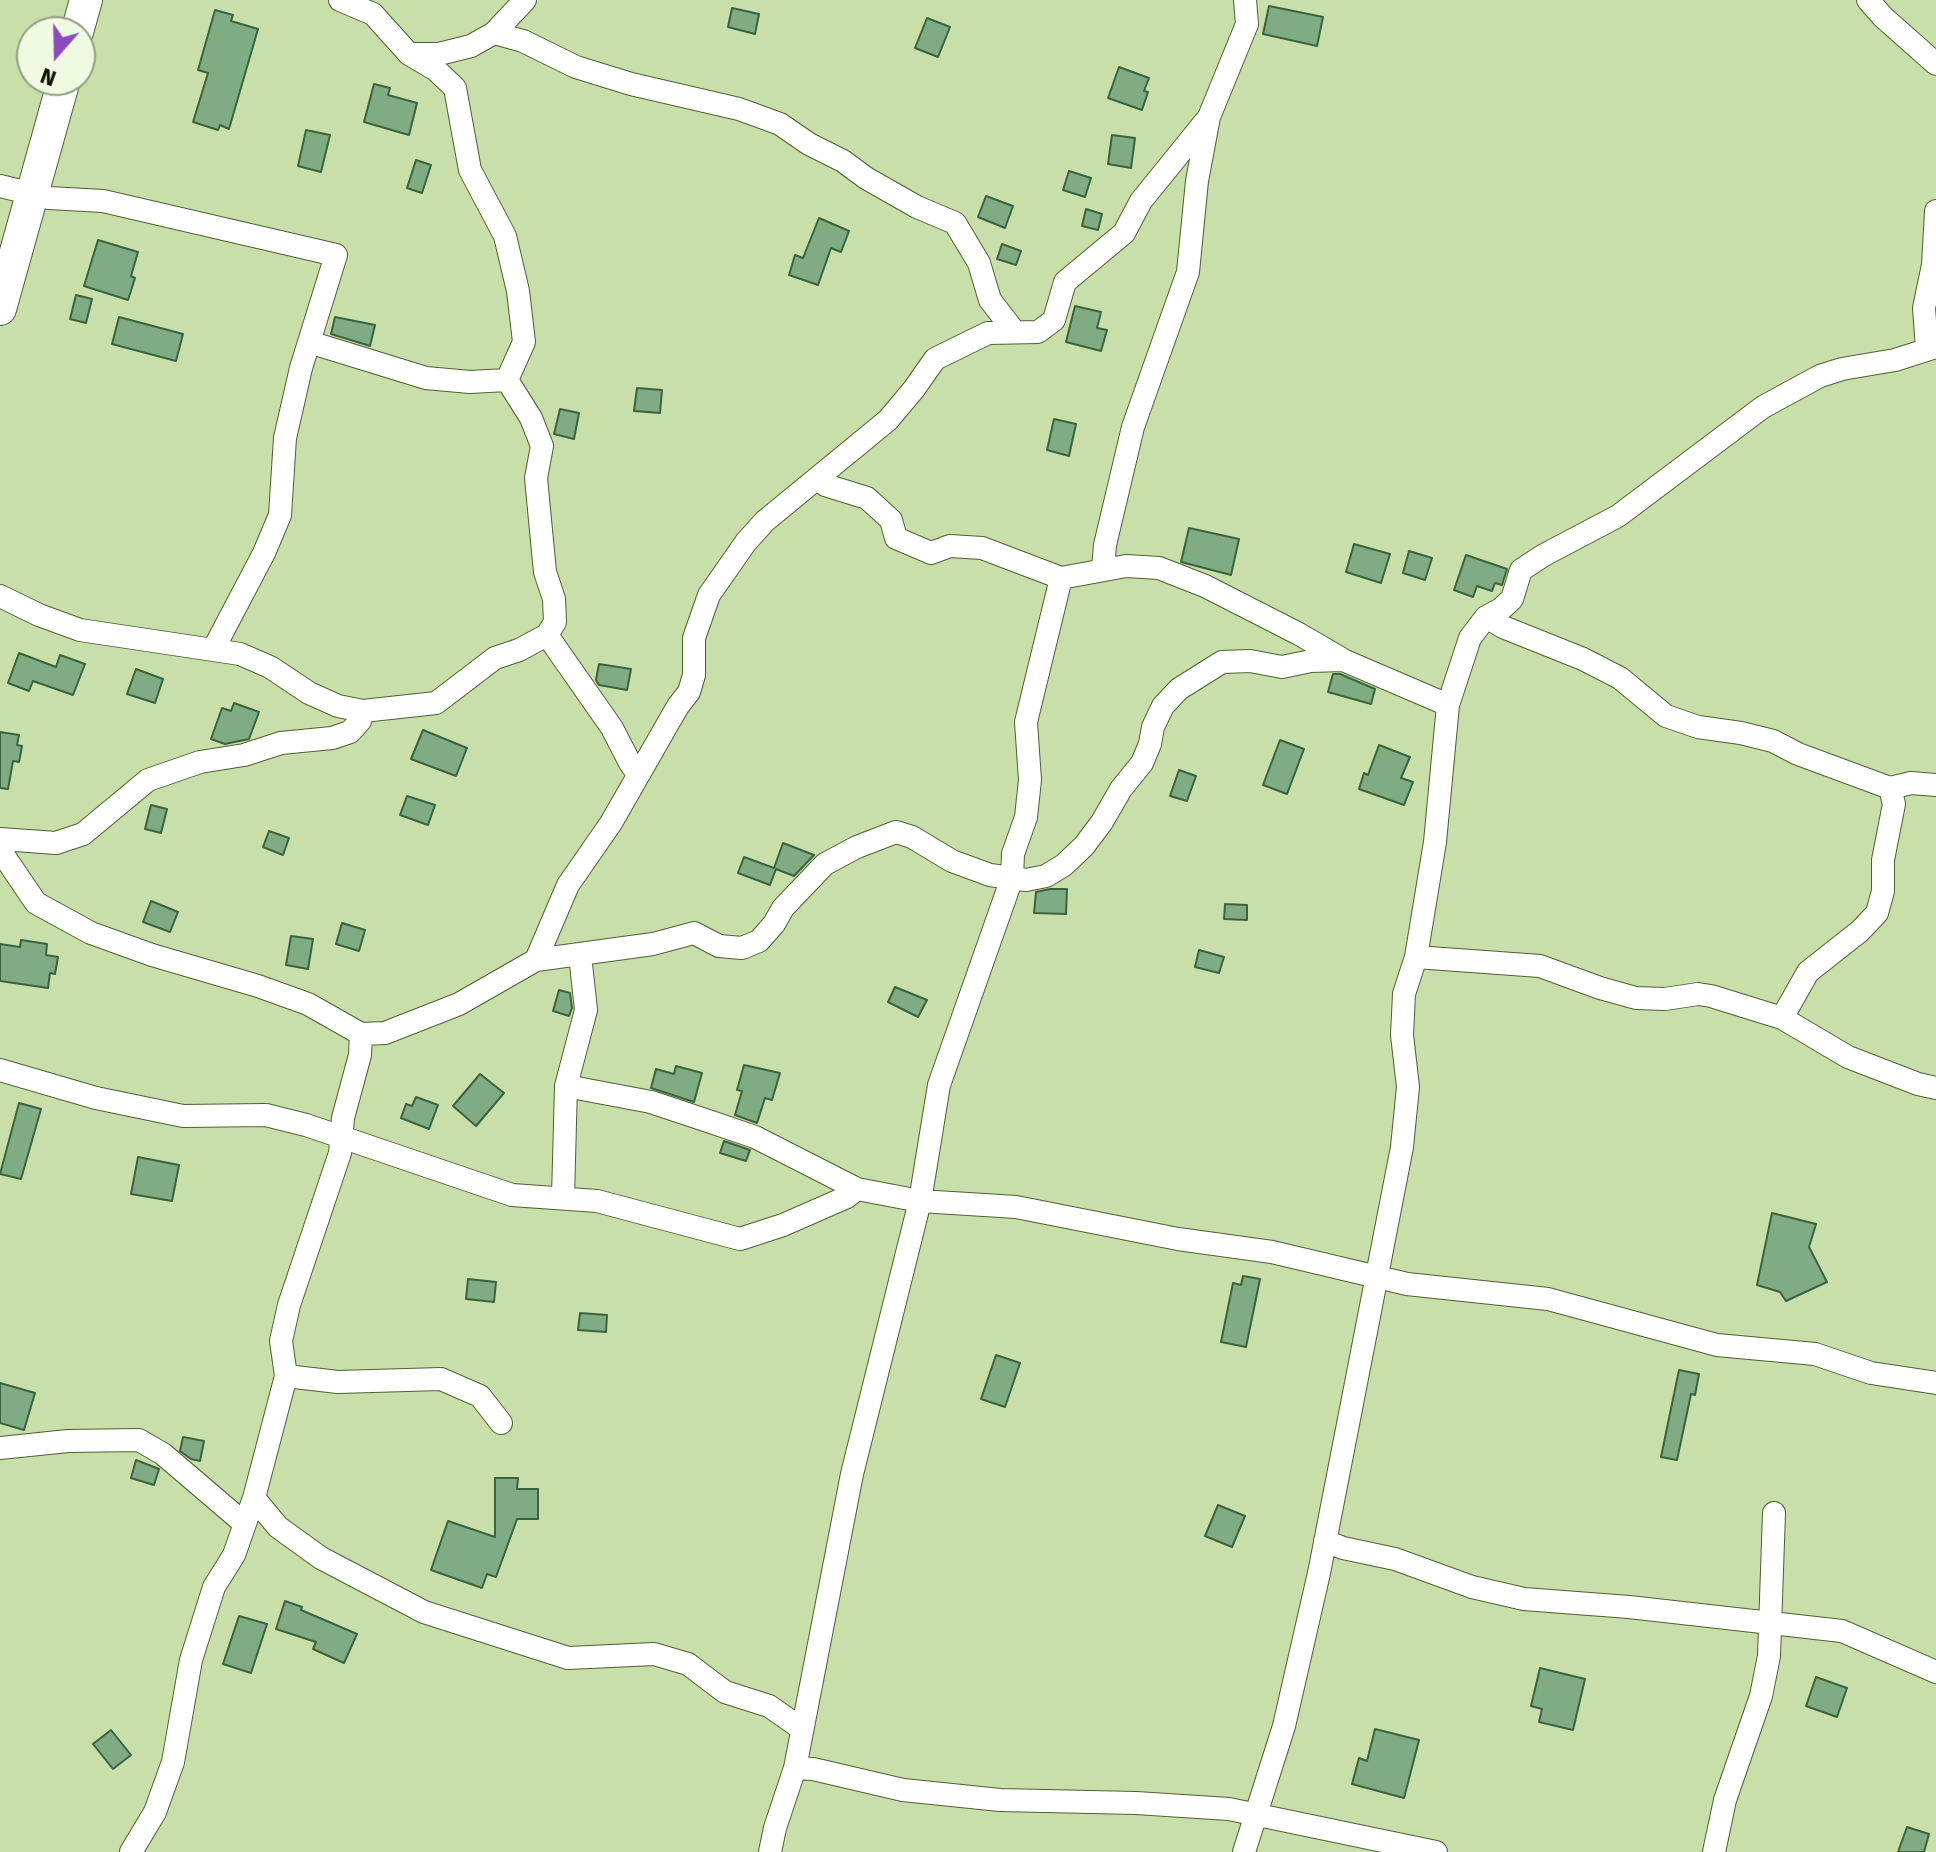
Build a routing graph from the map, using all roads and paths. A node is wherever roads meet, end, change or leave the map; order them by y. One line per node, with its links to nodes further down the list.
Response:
1 (340, 0): 6 (street)
2 (525, 0): 5 (street)
3 (1245, 0): 9 (street)
4 (1868, 0): 7 (street)
5 (494, 33): 6 (street); 14 (street)
6 (409, 54): 17 (street)
7 (1936, 64)
8 (60, 96): 11 (street)
9 (1209, 117): 14 (street); 19 (street)
10 (0, 186): 11 (street)
11 (32, 195): 13 (street); 15 (street)
12 (1936, 211): 16 (street)
13 (0, 309)
14 (1014, 331): 18 (street)
15 (309, 342): 17 (street); 24 (street)
16 (1931, 348): 22 (street)
17 (507, 380): 23 (street)
18 (818, 479): 20 (street); 28 (street)
19 (1103, 569): 20 (street); 25 (street)
20 (1061, 578): 33 (street)
21 (0, 596): 24 (street)
22 (1486, 617): 26 (street); 30 (street)
23 (547, 635): 27 (street); 28 (street)
24 (213, 650): 27 (street)
25 (1343, 660): 26 (street); 33 (street)
26 (1448, 705): 35 (street)
27 (363, 711): 31 (street)
28 (638, 774): 36 (street)
29 (1936, 785): 30 (street)
30 (1890, 788): 37 (street)
31 (0, 839)
32 (0, 850): 38 (street)
33 (1012, 878): 34 (street); 45 (street)
34 (580, 955): 36 (street); 40 (street)
35 (1416, 957): 37 (street); 46 (street)
36 (536, 960): 38 (street)
37 (1782, 1018): 41 (street)
38 (361, 1034): 42 (street)
39 (0, 1070): 42 (street)
40 (566, 1086): 43 (street); 44 (street)
41 (1936, 1088)
42 (342, 1137): 44 (street); 47 (street)
43 (857, 1189): 44 (street); 45 (street)
44 (563, 1197)
45 (920, 1201): 46 (street); 57 (street)
46 (1377, 1277): 48 (street); 54 (street)
47 (286, 1376): 49 (street); 51 (street)
48 (1936, 1383)
49 (501, 1423)
50 (0, 1448): 53 (street)
51 (254, 1498): 53 (street); 57 (street)
52 (1774, 1513): 55 (street)
53 (245, 1524): 60 (street)
54 (1325, 1541): 55 (street); 59 (street)
55 (1769, 1623): 56 (street); 64 (street)
56 (1936, 1672)
57 (802, 1729): 58 (street)
58 (795, 1768): 59 (street); 61 (street)
59 (1257, 1814): 62 (street); 63 (street)
60 (131, 1852)
61 (770, 1852)
62 (1244, 1852)
63 (1436, 1852)
64 (1714, 1852)

